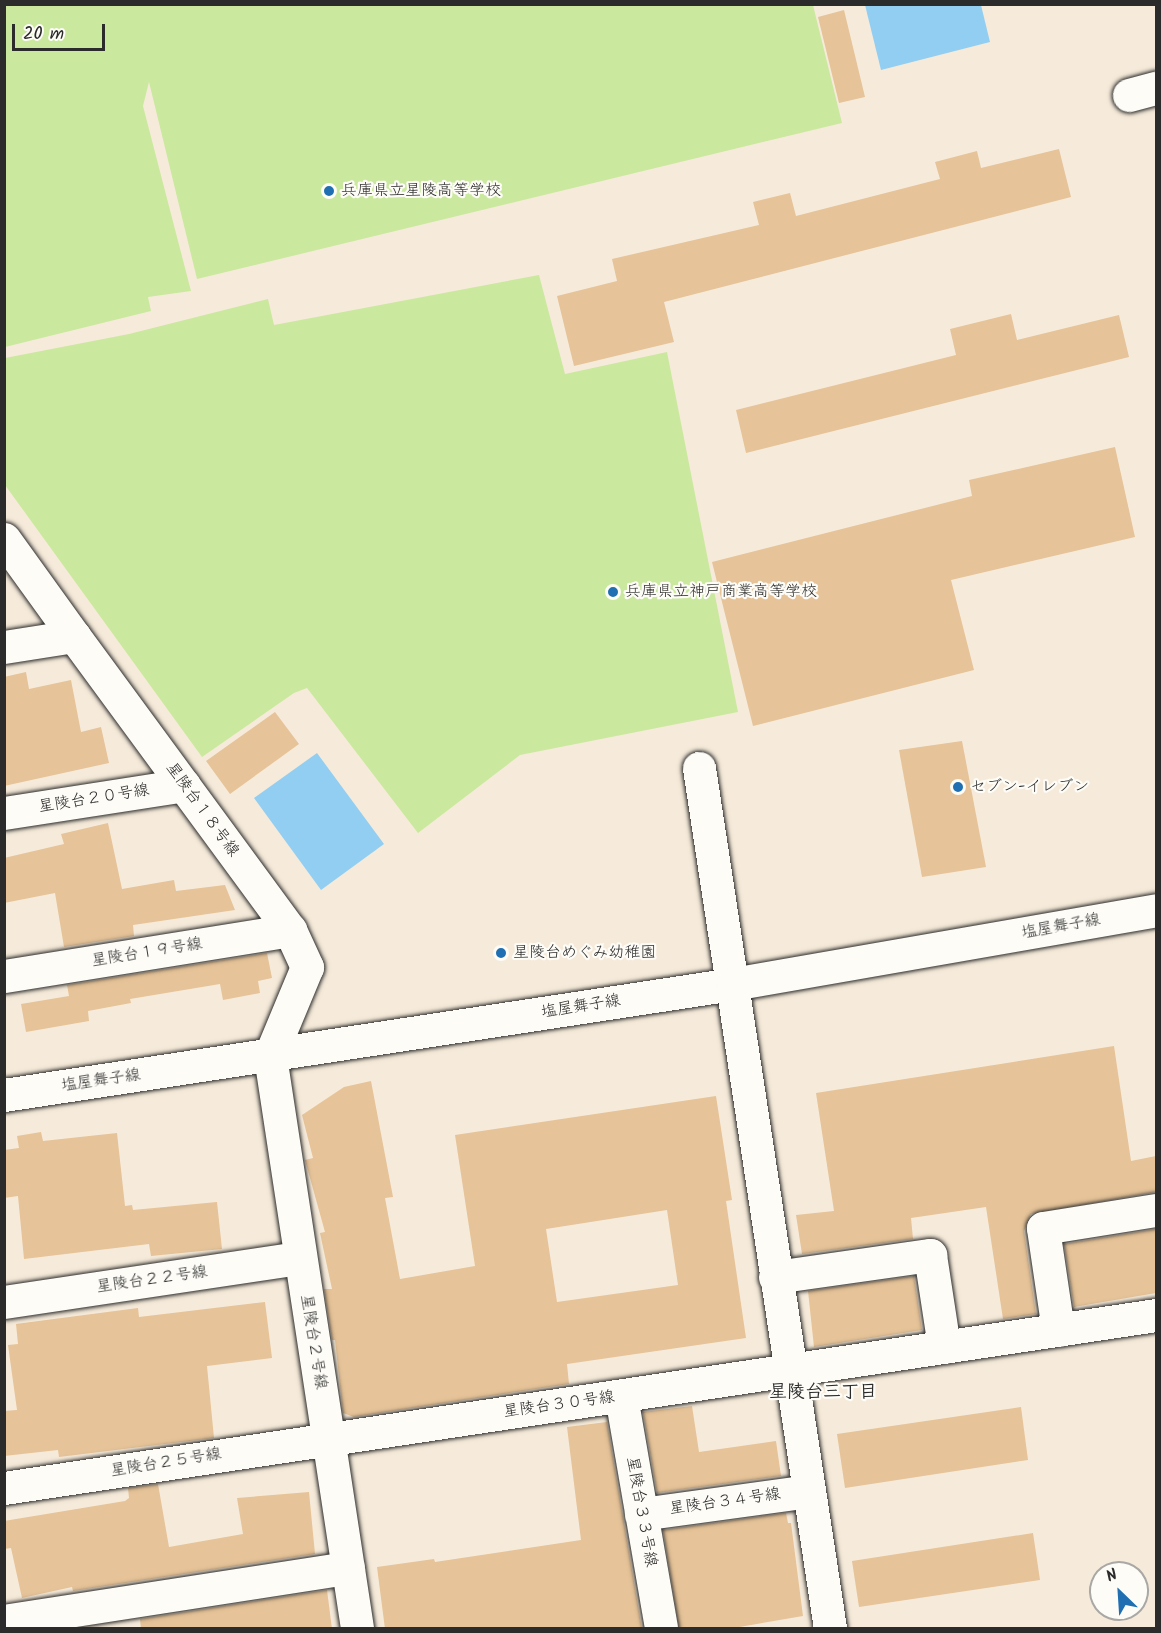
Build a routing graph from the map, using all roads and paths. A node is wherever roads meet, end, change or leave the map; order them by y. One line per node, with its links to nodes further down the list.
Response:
1 (4, 539): 2 (street, 星陵台１８号線)
2 (74, 636): 3 (street); 5 (street, 星陵台１８号線)
3 (4, 646)
4 (699, 768): 10 (street)
5 (184, 785): 6 (street, 星陵台２０号線); 8 (street, 星陵台１８号線)
6 (4, 813)
7 (1156, 910): 10 (street, 塩屋舞子線)
8 (290, 930): 9 (street, 星陵台１９号線); 11 (street, 星陵台１８号線)
9 (4, 976)
10 (733, 984): 11 (street, 塩屋舞子線); 15 (street)
11 (270, 1056): 12 (street, 塩屋舞子線); 14 (street, 星陵台２号線)
12 (4, 1095)
13 (1156, 1210): 18 (street)
14 (300, 1258): 16 (street, 星陵台２２号線); 22 (street, 星陵台２号線)
15 (775, 1276): 19 (street); 20 (street)
16 (4, 1302)
17 (1156, 1315): 18 (street, 星陵台３０号線)
18 (1058, 1330): 19 (street, 星陵台３０号線)
19 (945, 1347): 20 (street, 星陵台３０号線)
20 (791, 1372): 21 (street, 星陵台３０号線); 24 (street)
21 (621, 1396): 22 (street, 星陵台３０号線); 25 (street, 星陵台３３号線)
22 (328, 1438): 23 (street, 星陵台２５号線); 26 (street, 星陵台２号線)
23 (4, 1488)
24 (808, 1491): 25 (street, 星陵台３４号線); 28 (street)
25 (642, 1514): 30 (street, 星陵台３３号線)
26 (348, 1568): 27 (street); 29 (street, 星陵台２号線)
27 (4, 1621)
28 (823, 1628)
29 (357, 1629)
30 (661, 1629)

